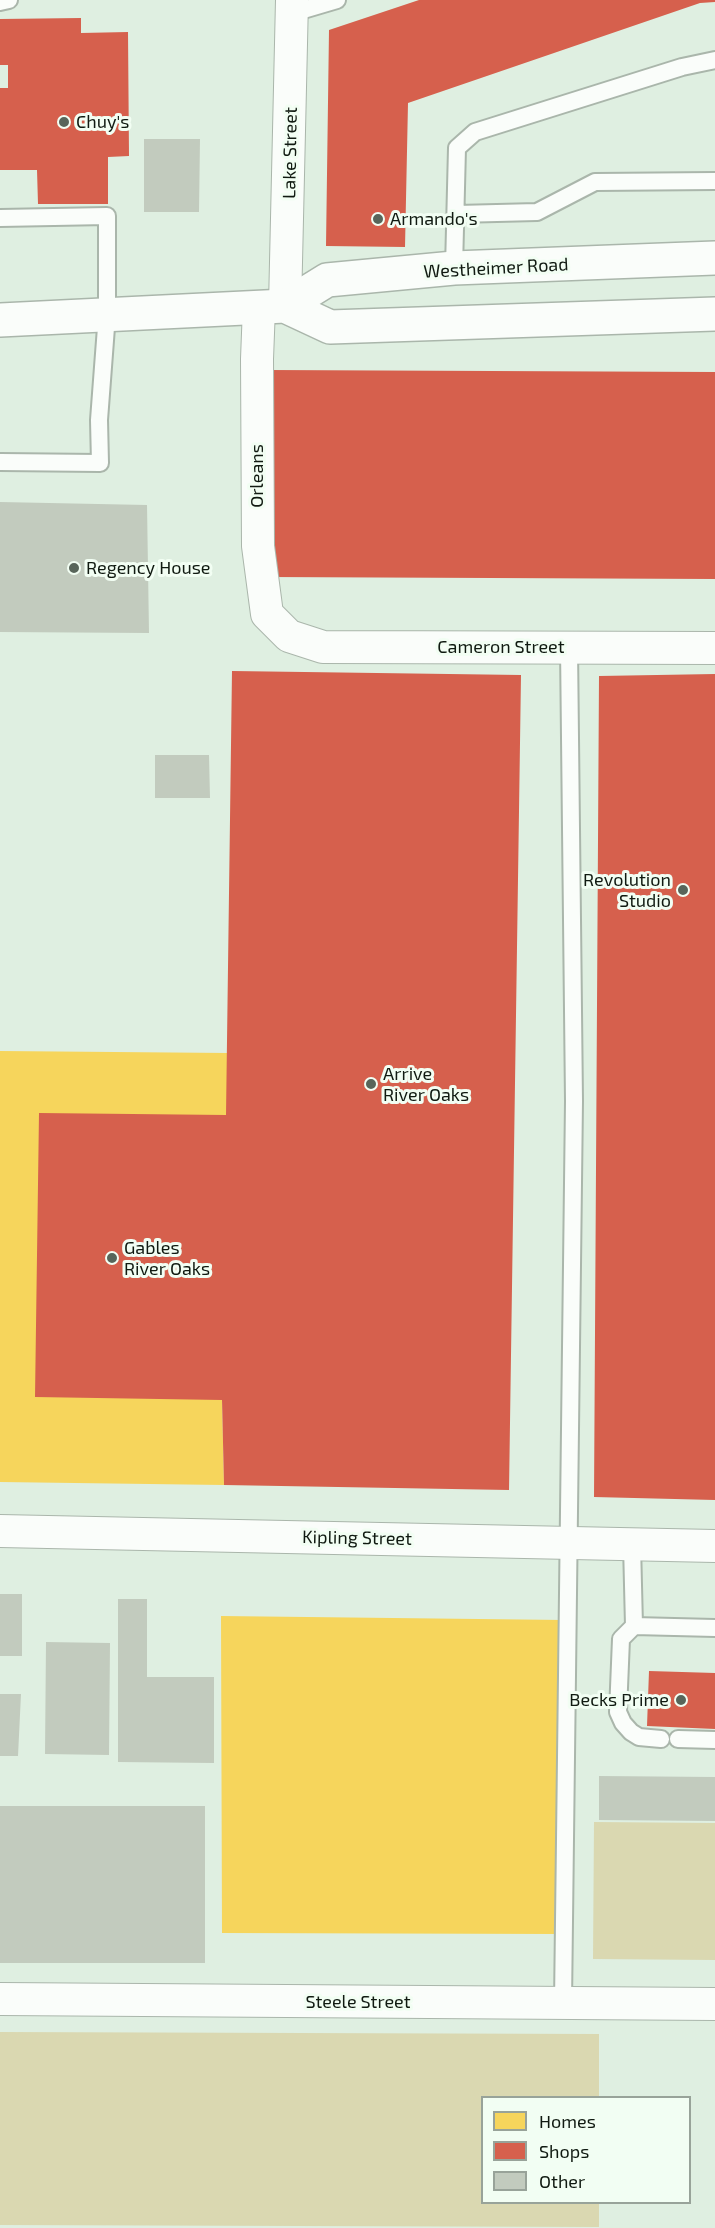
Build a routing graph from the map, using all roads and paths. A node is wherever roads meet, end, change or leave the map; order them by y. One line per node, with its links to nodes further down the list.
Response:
1 (9, 0): 3 (lane)
2 (337, 0): 4 (lane)
3 (0, 2)
4 (293, 7): 11 (street, Lake Street)
5 (715, 60): 7 (lane)
6 (715, 181): 7 (lane)
7 (457, 214): 10 (lane)
8 (0, 218): 12 (lane)
9 (715, 258): 10 (main road, Westheimer Road)
10 (454, 268): 11 (main road, Westheimer Road)
11 (272, 307): 12 (main road, Westheimer Road); 13 (main road, Westheimer Road); 16 (street, Orleans)
12 (106, 314): 14 (main road, Westheimer Road); 15 (lane)
13 (715, 314)
14 (0, 320)
15 (0, 462)
16 (289, 636): 17 (street, Cameron Street)
17 (569, 648): 18 (street, Cameron Street); 20 (lane)
18 (715, 648)
19 (0, 1530): 20 (street, Kipling Street)
20 (569, 1543): 21 (street, Kipling Street); 29 (lane)
21 (632, 1544): 22 (street, Kipling Street); 23 (lane)
22 (715, 1546)
23 (634, 1626): 24 (lane); 25 (lane)
24 (715, 1628)
25 (661, 1739)
26 (678, 1740): 27 (lane)
27 (715, 1740)
28 (0, 1999): 29 (street, Steele Street)
29 (563, 2003): 30 (street, Steele Street)
30 (715, 2004)

